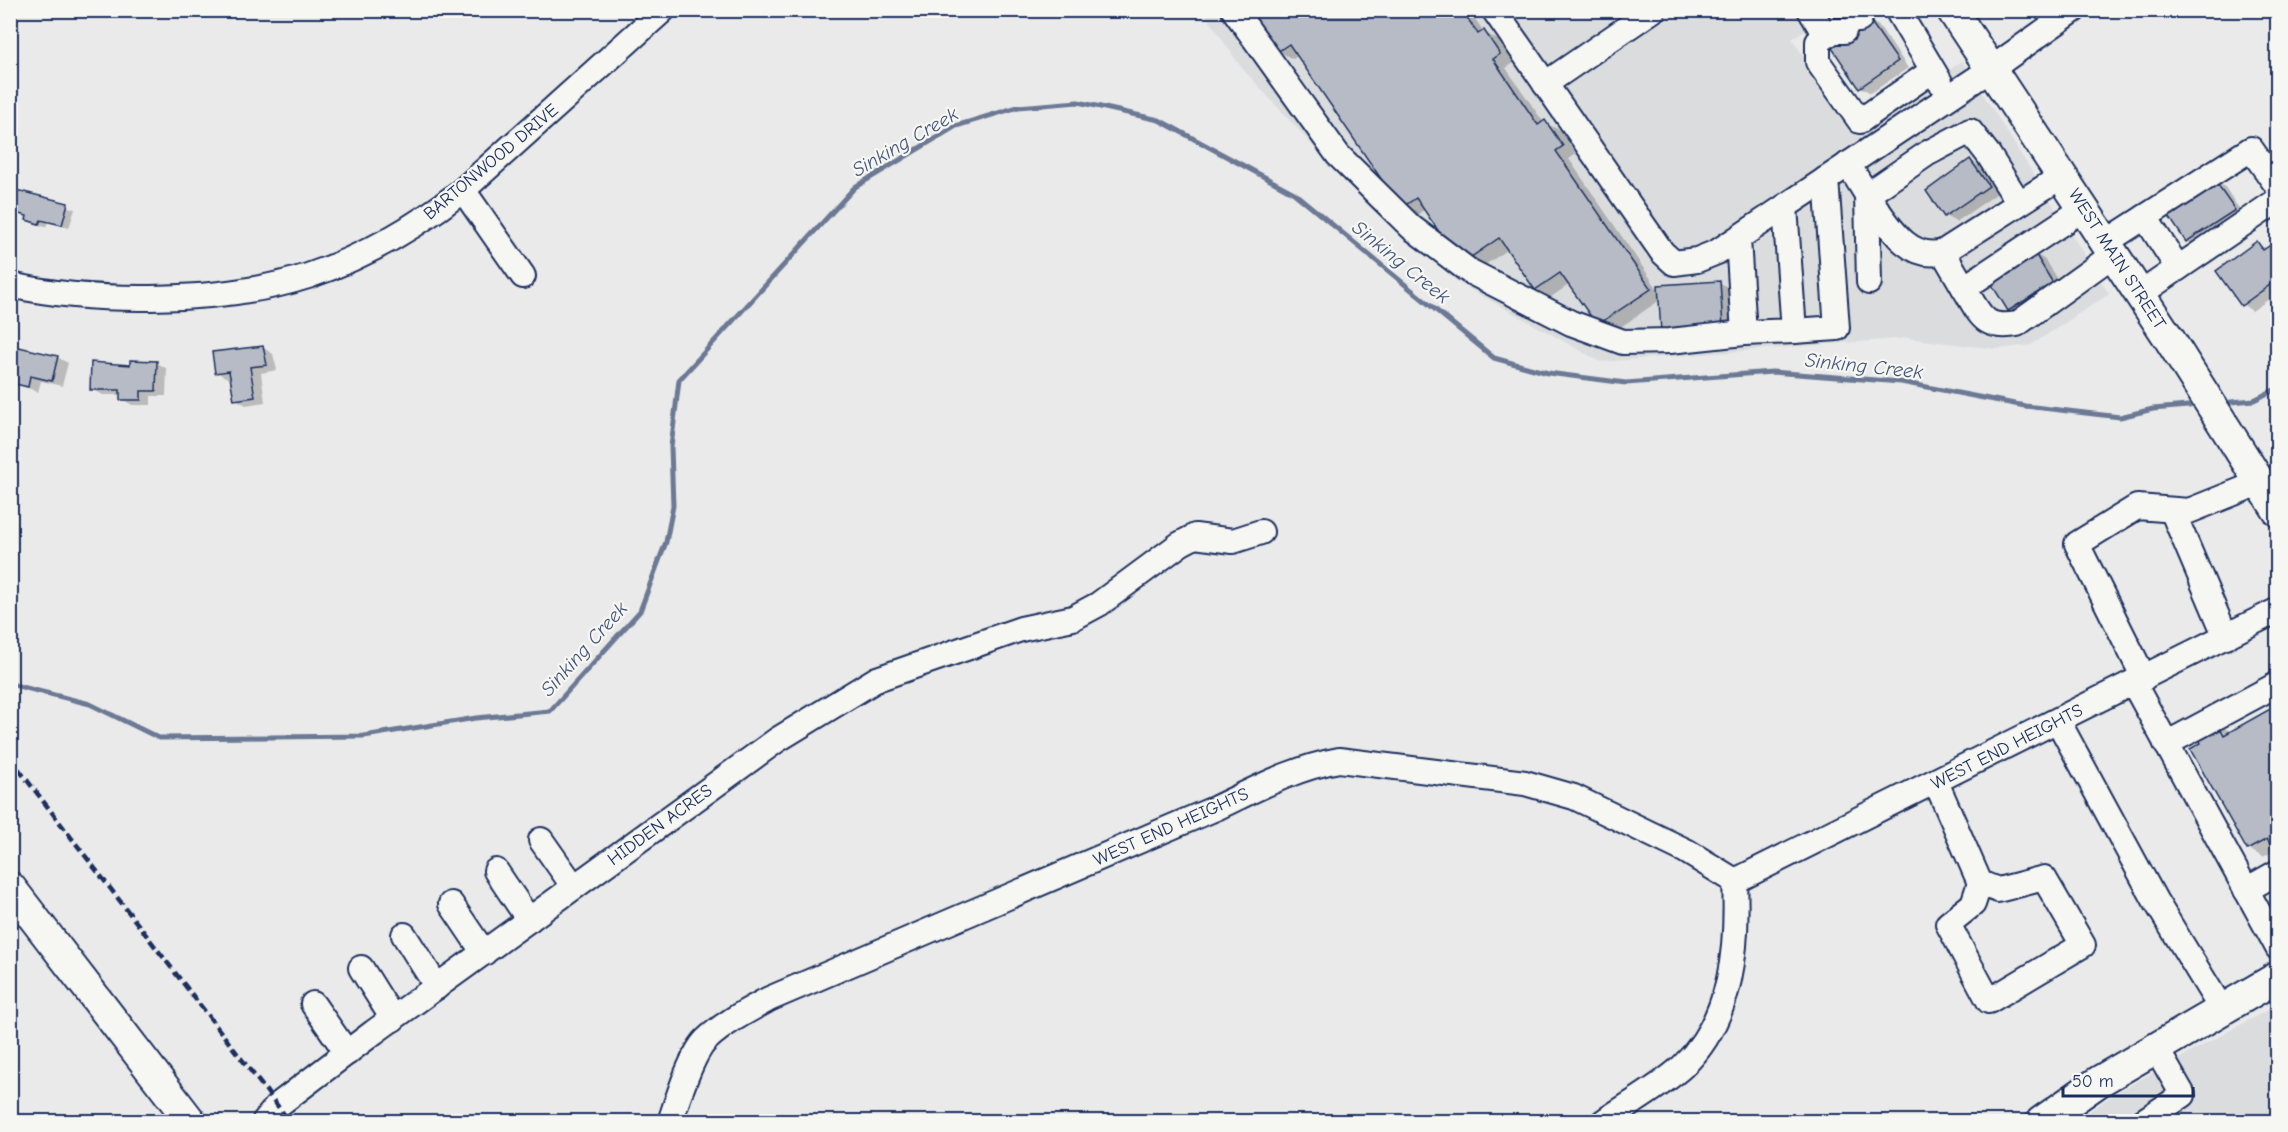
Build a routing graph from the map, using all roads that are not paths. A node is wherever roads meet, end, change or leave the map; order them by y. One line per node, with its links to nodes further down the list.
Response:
1 (663, 10): 22 (street, BARTONWOOD DRIVE)
2 (1234, 10): 39 (street)
3 (1494, 10): 12 (street)
4 (1653, 10): 12 (street)
5 (1810, 10): 9 (street)
6 (1897, 10): 11 (street)
7 (1952, 10): 10 (main road, WEST MAIN STREET)
8 (2074, 10): 10 (street)
9 (1843, 25): 14 (street)
10 (1991, 69): 13 (street); 19 (main road, WEST MAIN STREET)
11 (1932, 71): 13 (street); 14 (street)
12 (1545, 84): 29 (street)
13 (1950, 96): 15 (street)
14 (1860, 121): 16 (street)
15 (1912, 123): 16 (street); 17 (street)
16 (1877, 146): 18 (street)
17 (1928, 153): 23 (street); 25 (street)
18 (1848, 164): 20 (street); 23 (street)
19 (2062, 176): 25 (street); 27 (main road, WEST MAIN STREET)
20 (1827, 179): 26 (street); 38 (street)
21 (2277, 187): 28 (street)
22 (463, 190): 33 (street); 35 (street, BARTONWOOD DRIVE)
23 (1867, 195): 31 (street); 34 (street)
24 (2277, 200): 32 (street)
25 (2019, 203): 31 (street)
26 (1785, 207): 29 (street); 38 (street)
27 (2084, 209): 30 (main road, WEST MAIN STREET); 36 (street)
28 (2145, 217): 30 (street); 32 (street)
29 (1738, 238): 39 (street)
30 (2110, 248): 36 (street); 37 (main road, WEST MAIN STREET)
31 (1943, 252): 36 (street)
32 (2178, 268): 37 (street)
33 (523, 276)
34 (1869, 282)
35 (10, 285)
36 (1964, 288)
37 (2140, 294): 40 (main road, WEST MAIN STREET)
38 (1794, 331): 39 (street)
39 (1743, 333)
40 (2272, 501): 41 (street)
41 (2172, 510): 44 (street); 45 (street)
42 (1261, 532): 56 (street, HIDDEN ACRES)
43 (2277, 610): 44 (street, WEST END HEIGHTS)
44 (2226, 637): 45 (street, WEST END HEIGHTS)
45 (2139, 681): 47 (street, WEST END HEIGHTS); 48 (street)
46 (2277, 684): 48 (street)
47 (2058, 722): 49 (street, WEST END HEIGHTS); 67 (street)
48 (2166, 744): 57 (street)
49 (1936, 782): 53 (street, WEST END HEIGHTS); 54 (street)
50 (541, 840): 56 (street)
51 (496, 872): 59 (street)
52 (2277, 872): 57 (street)
53 (1734, 881): 73 (street, WEST END HEIGHTS); 74 (street)
54 (1980, 883): 54 (street)
55 (10, 887): 71 (main road)
56 (574, 887): 59 (street, HIDDEN ACRES)
57 (2246, 890): 61 (street)
58 (451, 904): 62 (street)
59 (529, 920): 62 (street, HIDDEN ACRES)
60 (405, 934): 65 (street)
61 (2277, 948)
62 (484, 953): 65 (street, HIDDEN ACRES)
63 (361, 968): 68 (street)
64 (2276, 982): 67 (main road)
65 (437, 987): 68 (street, HIDDEN ACRES)
66 (313, 1004): 70 (street)
67 (2222, 1010): 69 (main road)
68 (393, 1018): 70 (street, HIDDEN ACRES)
69 (2156, 1048): 75 (main road); 76 (street)
70 (347, 1053): 72 (street, HIDDEN ACRES)
71 (191, 1122)
72 (264, 1122)
73 (670, 1122)
74 (1603, 1122)
75 (2041, 1122)
76 (2142, 1122)

